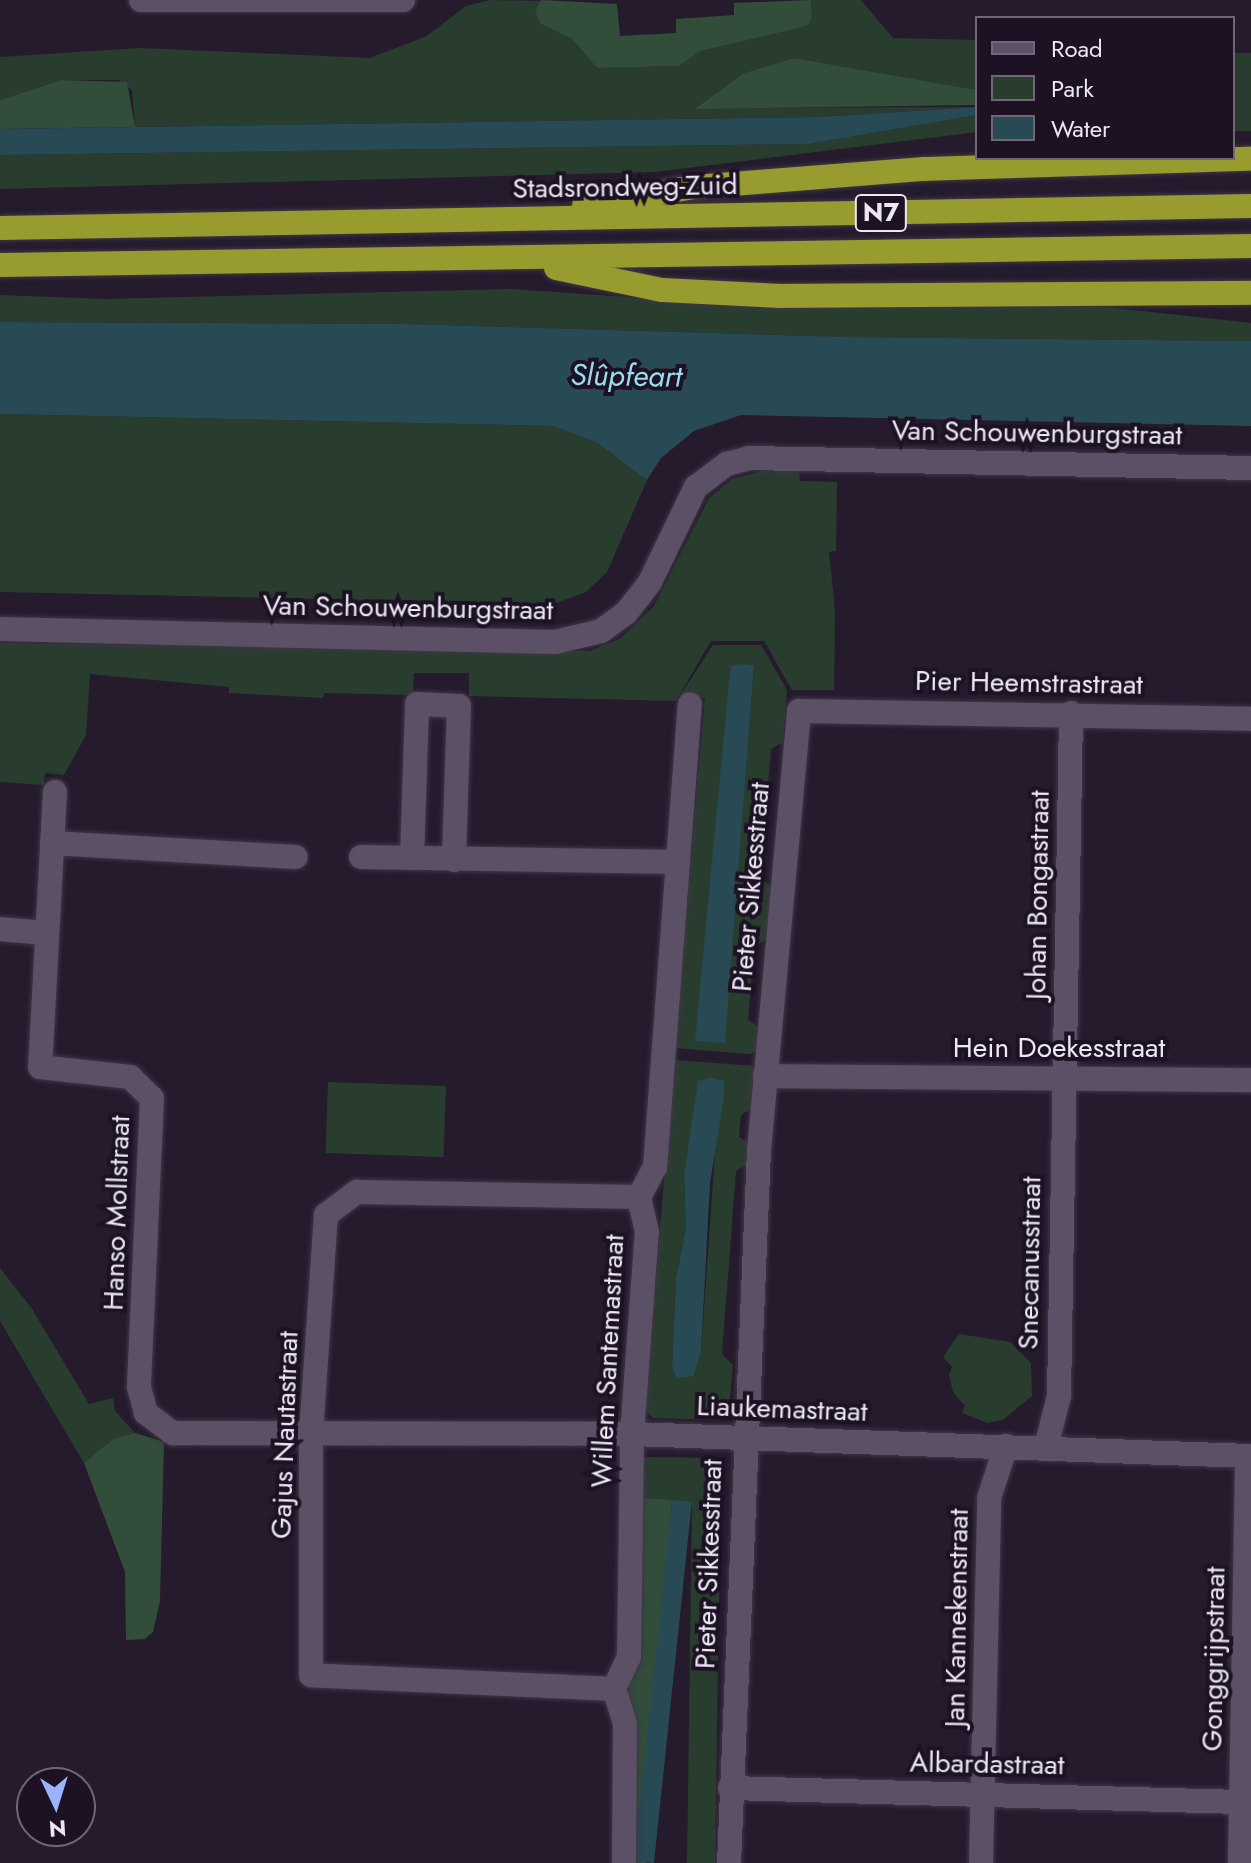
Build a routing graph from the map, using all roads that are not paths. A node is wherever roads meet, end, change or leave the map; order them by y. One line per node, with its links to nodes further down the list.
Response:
1 (141, 0): 2 (street)
2 (403, 0)
3 (1205, 160): 5 (highway, N7)
4 (1251, 206): 5 (highway, Stadsrondweg-Zuid / N7)
5 (510, 219): 6 (highway, Stadsrondweg-Zuid / N7)
6 (0, 228)
7 (1251, 246): 8 (highway, N7)
8 (515, 260): 9 (highway, N7); 10 (highway, N7)
9 (0, 265)
10 (1251, 293)
11 (1251, 468): 12 (street, Van Schouwenburgstraat)
12 (0, 629)
13 (690, 704): 23 (street, Willem Santemastraat)
14 (805, 710): 15 (street, Pier Heemstrastraat); 26 (street, Pieter Sikkesstraat)
15 (1071, 713): 16 (street, Pier Heemstrastraat); 27 (street, Johan Bongastraat)
16 (1251, 719)
17 (55, 792): 18 (street, Hanso Mollstraat)
18 (52, 843): 19 (street); 25 (street, Hanso Mollstraat)
19 (296, 857)
20 (361, 857): 21 (street)
21 (412, 858): 22 (street); 22 (street)
22 (454, 860): 23 (street)
23 (678, 862): 29 (street, Willem Santemastraat)
24 (0, 929): 25 (street)
25 (44, 933): 30 (street, Hanso Mollstraat)
26 (765, 1076): 27 (street, Hein Doekesstraat); 32 (street, Pieter Sikkesstraat)
27 (1064, 1078): 28 (street, Hein Doekesstraat); 34 (street, Snecanusstraat)
28 (1251, 1080)
29 (639, 1197): 30 (street, Gajus Nautastraat); 31 (street, Willem Santemastraat)
30 (311, 1434): 31 (street, Liaukemastraat); 36 (street, Gajus Nautastraat)
31 (632, 1434): 32 (street, Liaukemastraat); 36 (street, Willem Santemastraat)
32 (743, 1438): 33 (street, Liaukemastraat); 37 (street, Pieter Sikkesstraat)
33 (1006, 1446): 34 (street, Liaukemastraat); 38 (street, Jan Kannekenstraat)
34 (1046, 1447): 35 (street, Liaukemastraat)
35 (1249, 1456): 39 (street, Gonggrijpstraat)
36 (614, 1689): 40 (street)
37 (730, 1788): 38 (street, Albardastraat); 41 (street, Pieter Sikkesstraat)
38 (984, 1794): 39 (street, Albardastraat); 42 (street, Jan Kannekenstraat)
39 (1241, 1802): 43 (street, Gonggrijpstraat)
40 (624, 1863)
41 (729, 1863)
42 (981, 1863)
43 (1240, 1863)

